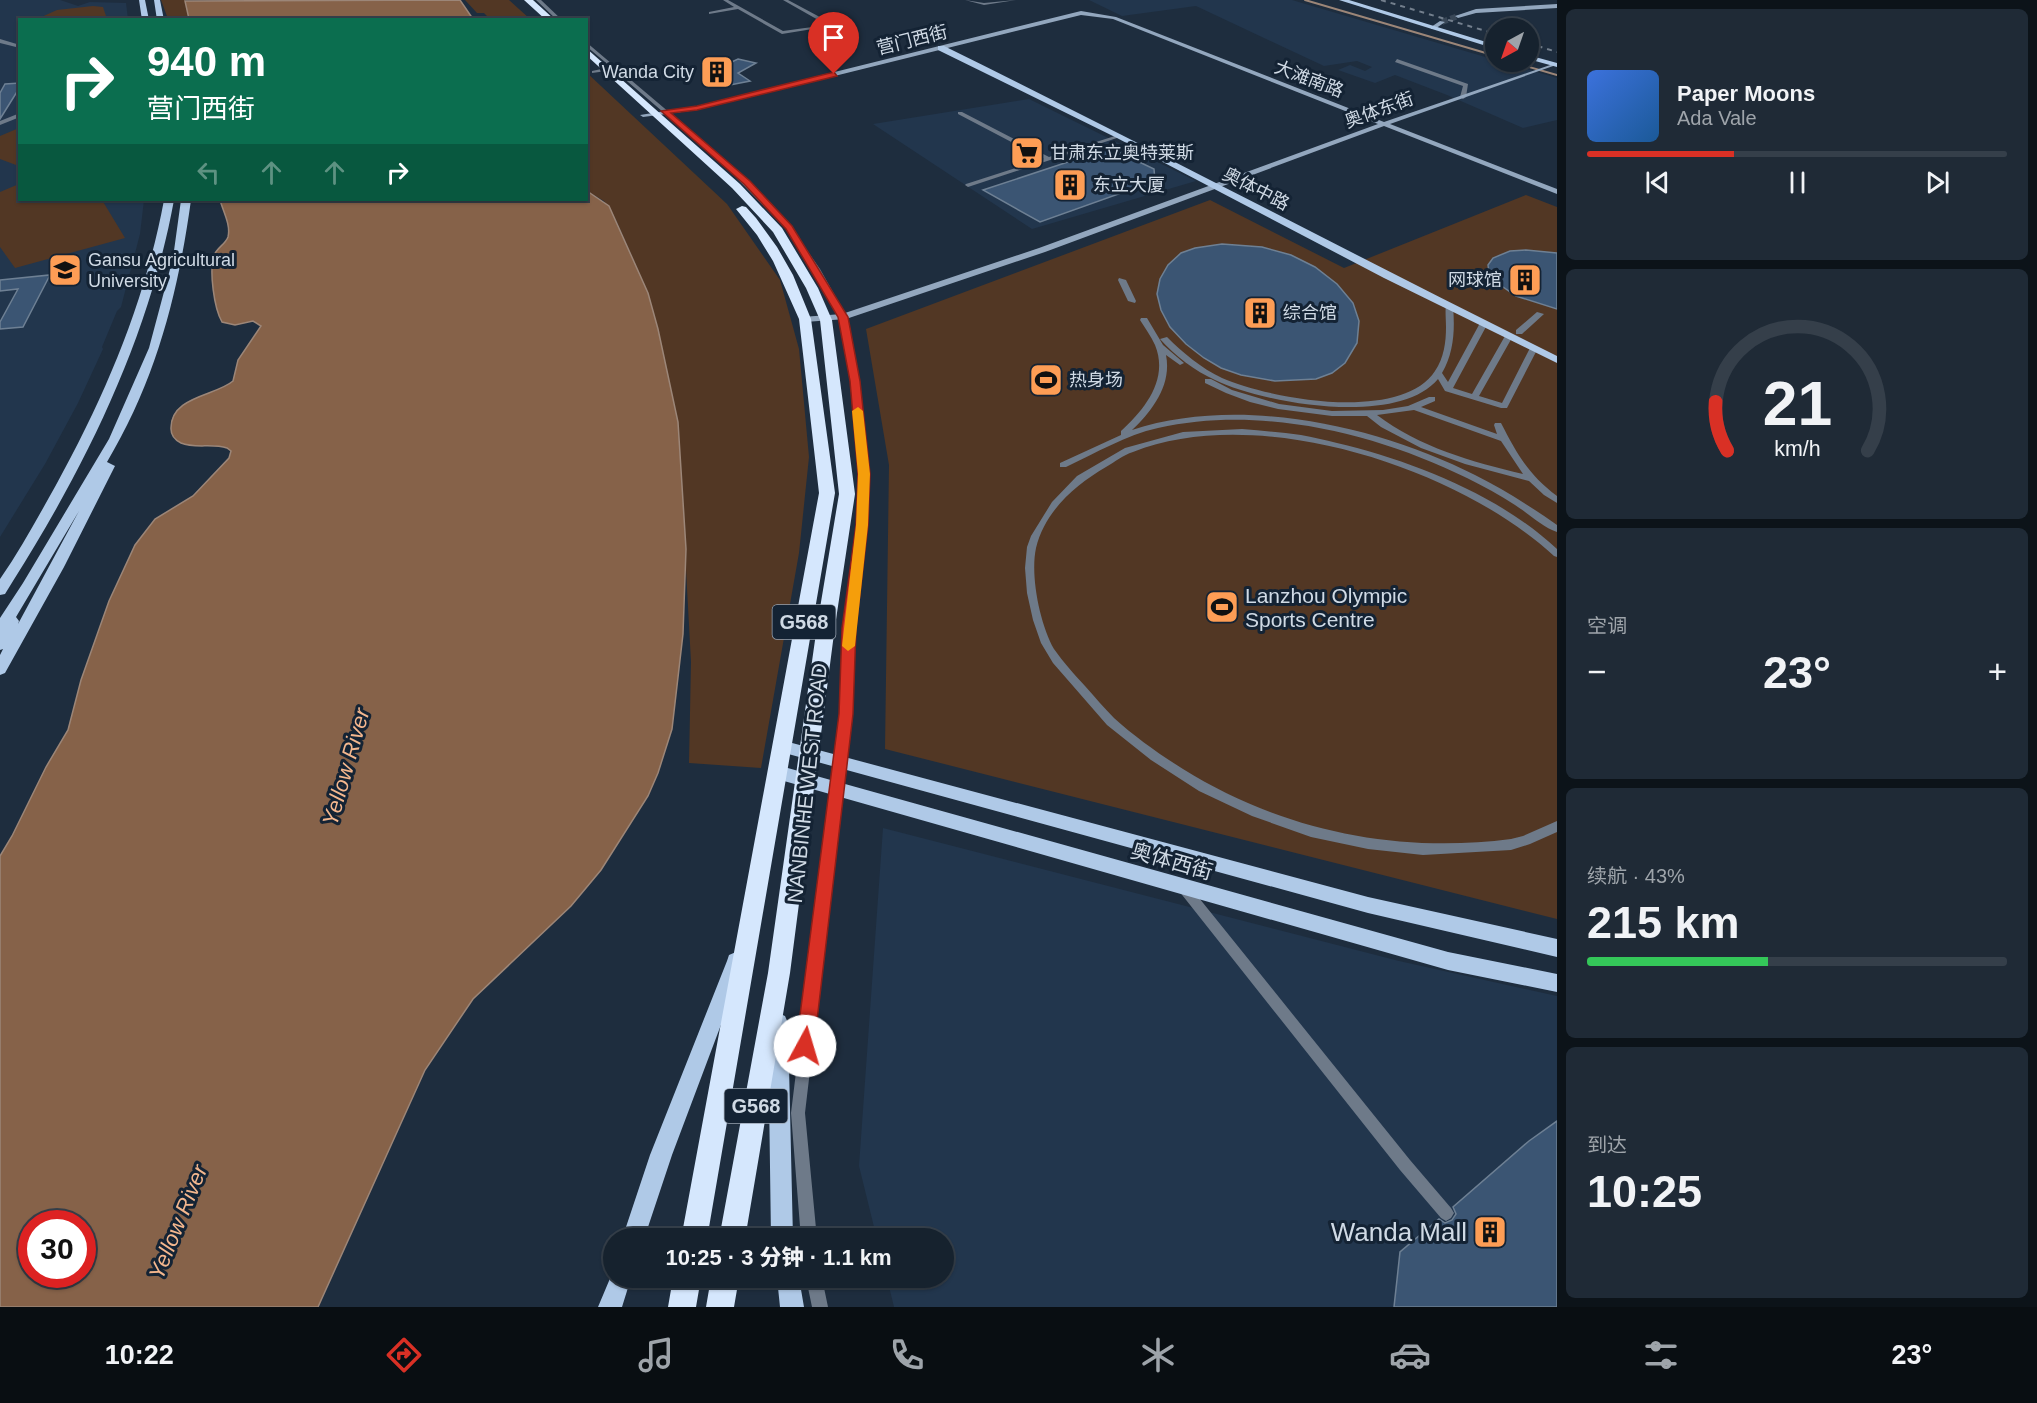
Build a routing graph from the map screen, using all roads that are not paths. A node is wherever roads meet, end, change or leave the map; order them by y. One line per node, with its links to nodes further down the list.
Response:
1 (142, 0): 16 (main road)
2 (157, 0): 17 (main road)
3 (528, 0): 18 (highway)
4 (538, 0): 19 (street)
5 (725, 0): 12 (street)
6 (785, 0): 12 (street)
7 (967, 0): 8 (street)
8 (1014, 0)
9 (1342, 0): 20 (main road)
10 (1357, 0): 20 (main road)
11 (1557, 6): 15 (street)
12 (738, 8): 13 (street)
13 (711, 13)
14 (1082, 13): 26 (street, 营门西街); 39 (street, 大滩南路)
15 (1458, 16)
16 (146, 18)
17 (161, 18)
18 (549, 18)
19 (558, 18)
20 (1438, 25): 21 (main road); 23 (main road)
21 (1485, 38)
22 (0, 41): 25 (street)
23 (1485, 43)
24 (588, 45): 32 (street, NANBINHE WEST ROAD)
25 (18, 46)
26 (940, 48): 35 (street, 营门西街); 40 (main road, 奥体中路)
27 (588, 51): 32 (highway, NANBINHE WEST ROAD / G568)
28 (1539, 56): 31 (main road)
29 (1539, 60): 31 (main road)
30 (1397, 61): 34 (street)
31 (1554, 64): 34 (street, 奥体东街)
32 (612, 68): 33 (street); 35 (highway, NANBINHE WEST ROAD / G568)
33 (590, 69): 35 (highway, NANBINHE WEST ROAD / G568)
34 (1463, 97): 39 (street, 奥体东街)
35 (654, 113): 51 (highway, NANBINHE WEST ROAD / G568); 52 (highway, NANBINHE WEST ROAD / G568); 52 (street, NANBINHE WEST ROAD)
36 (960, 113): 41 (street)
37 (18, 117): 38 (street)
38 (0, 123)
39 (1384, 124): 42 (street, 奥体东街); 44 (street, 大滩南路)
40 (1120, 136): 41 (street); 42 (main road, 奥体中路)
41 (1049, 159): 43 (street)
42 (1219, 184): 49 (main road, 奥体中路); 52 (street, 奥体东街); 55 (main road, 奥体中路)
43 (968, 186)
44 (1557, 192)
45 (169, 201): 79 (main road)
46 (186, 201): 57 (main road)
47 (1122, 280): 48 (street)
48 (1132, 301)
49 (1449, 306): 54 (main road, 奥体中路); 61 (street)
50 (1540, 314): 55 (street)
51 (805, 319): 52 (street); 86 (highway, NANBINHE WEST ROAD / G568)
52 (835, 319): 87 (highway, NANBINHE WEST ROAD / G568); 88 (street, NANBINHE WEST ROAD)
53 (1144, 320): 56 (street)
54 (1484, 323): 55 (main road, 奥体中路); 62 (street)
55 (1514, 334): 58 (main road, 奥体中路); 59 (main road, 奥体中路); 64 (street)
56 (1162, 342): 66 (street); 69 (street); 72 (street)
57 (155, 348): 80 (main road); 85 (main road)
58 (1534, 348): 60 (main road, 奥体中路); 64 (street)
59 (1557, 350)
60 (1557, 360)
61 (1438, 373): 62 (street); 66 (street)
62 (1448, 389): 64 (street)
63 (1305, 393): 66 (street)
64 (1474, 397)
65 (1432, 399): 67 (street)
66 (1314, 402)
67 (1413, 407): 69 (street); 70 (street)
68 (1464, 412): 70 (street)
69 (1368, 413): 75 (street)
70 (1458, 423): 73 (street)
71 (1498, 425): 73 (street)
72 (1120, 436): 74 (street); 77 (street)
73 (1503, 439): 75 (street)
74 (1063, 465)
75 (1533, 479): 76 (street)
76 (1557, 500)
77 (1557, 529)
78 (1557, 554): 92 (street)
79 (12, 572): 80 (main road); 82 (main road)
80 (36, 572): 81 (main road)
81 (28, 587): 83 (main road); 84 (main road)
82 (0, 590)
83 (0, 629)
84 (0, 645)
85 (0, 669)
86 (781, 746): 87 (main road, 奥体西街); 89 (highway, NANBINHE WEST ROAD / G568)
87 (809, 753): 88 (main road, 奥体西街); 90 (highway, NANBINHE WEST ROAD / G568)
88 (840, 762): 91 (street, NANBINHE WEST ROAD); 95 (main road, 奥体西街)
89 (777, 772): 90 (main road, 奥体西街); 94 (highway, NANBINHE WEST ROAD / G568)
90 (804, 780): 91 (main road, 奥体西街); 96 (highway, NANBINHE WEST ROAD / G568)
91 (836, 790): 93 (main road, 奥体西街); 103 (street, NANBINHE WEST ROAD)
92 (1557, 826)
93 (1183, 887): 97 (main road, 奥体西街); 98 (street)
94 (750, 924): 99 (main road); 100 (highway, NANBINHE WEST ROAD / G568)
95 (1557, 948)
96 (779, 973): 101 (highway, NANBINHE WEST ROAD / G568); 102 (main road)
97 (1557, 982)
98 (1446, 1213)
99 (637, 1228)
100 (696, 1228)
101 (734, 1228)
102 (782, 1228)
103 (807, 1228)
104 (617, 1288): 109 (main road)
105 (685, 1288): 110 (highway)
106 (723, 1288): 111 (highway)
107 (789, 1288): 112 (main road)
108 (816, 1288): 113 (street)
109 (610, 1307)
110 (682, 1307)
111 (720, 1307)
112 (792, 1307)
113 (820, 1307)

